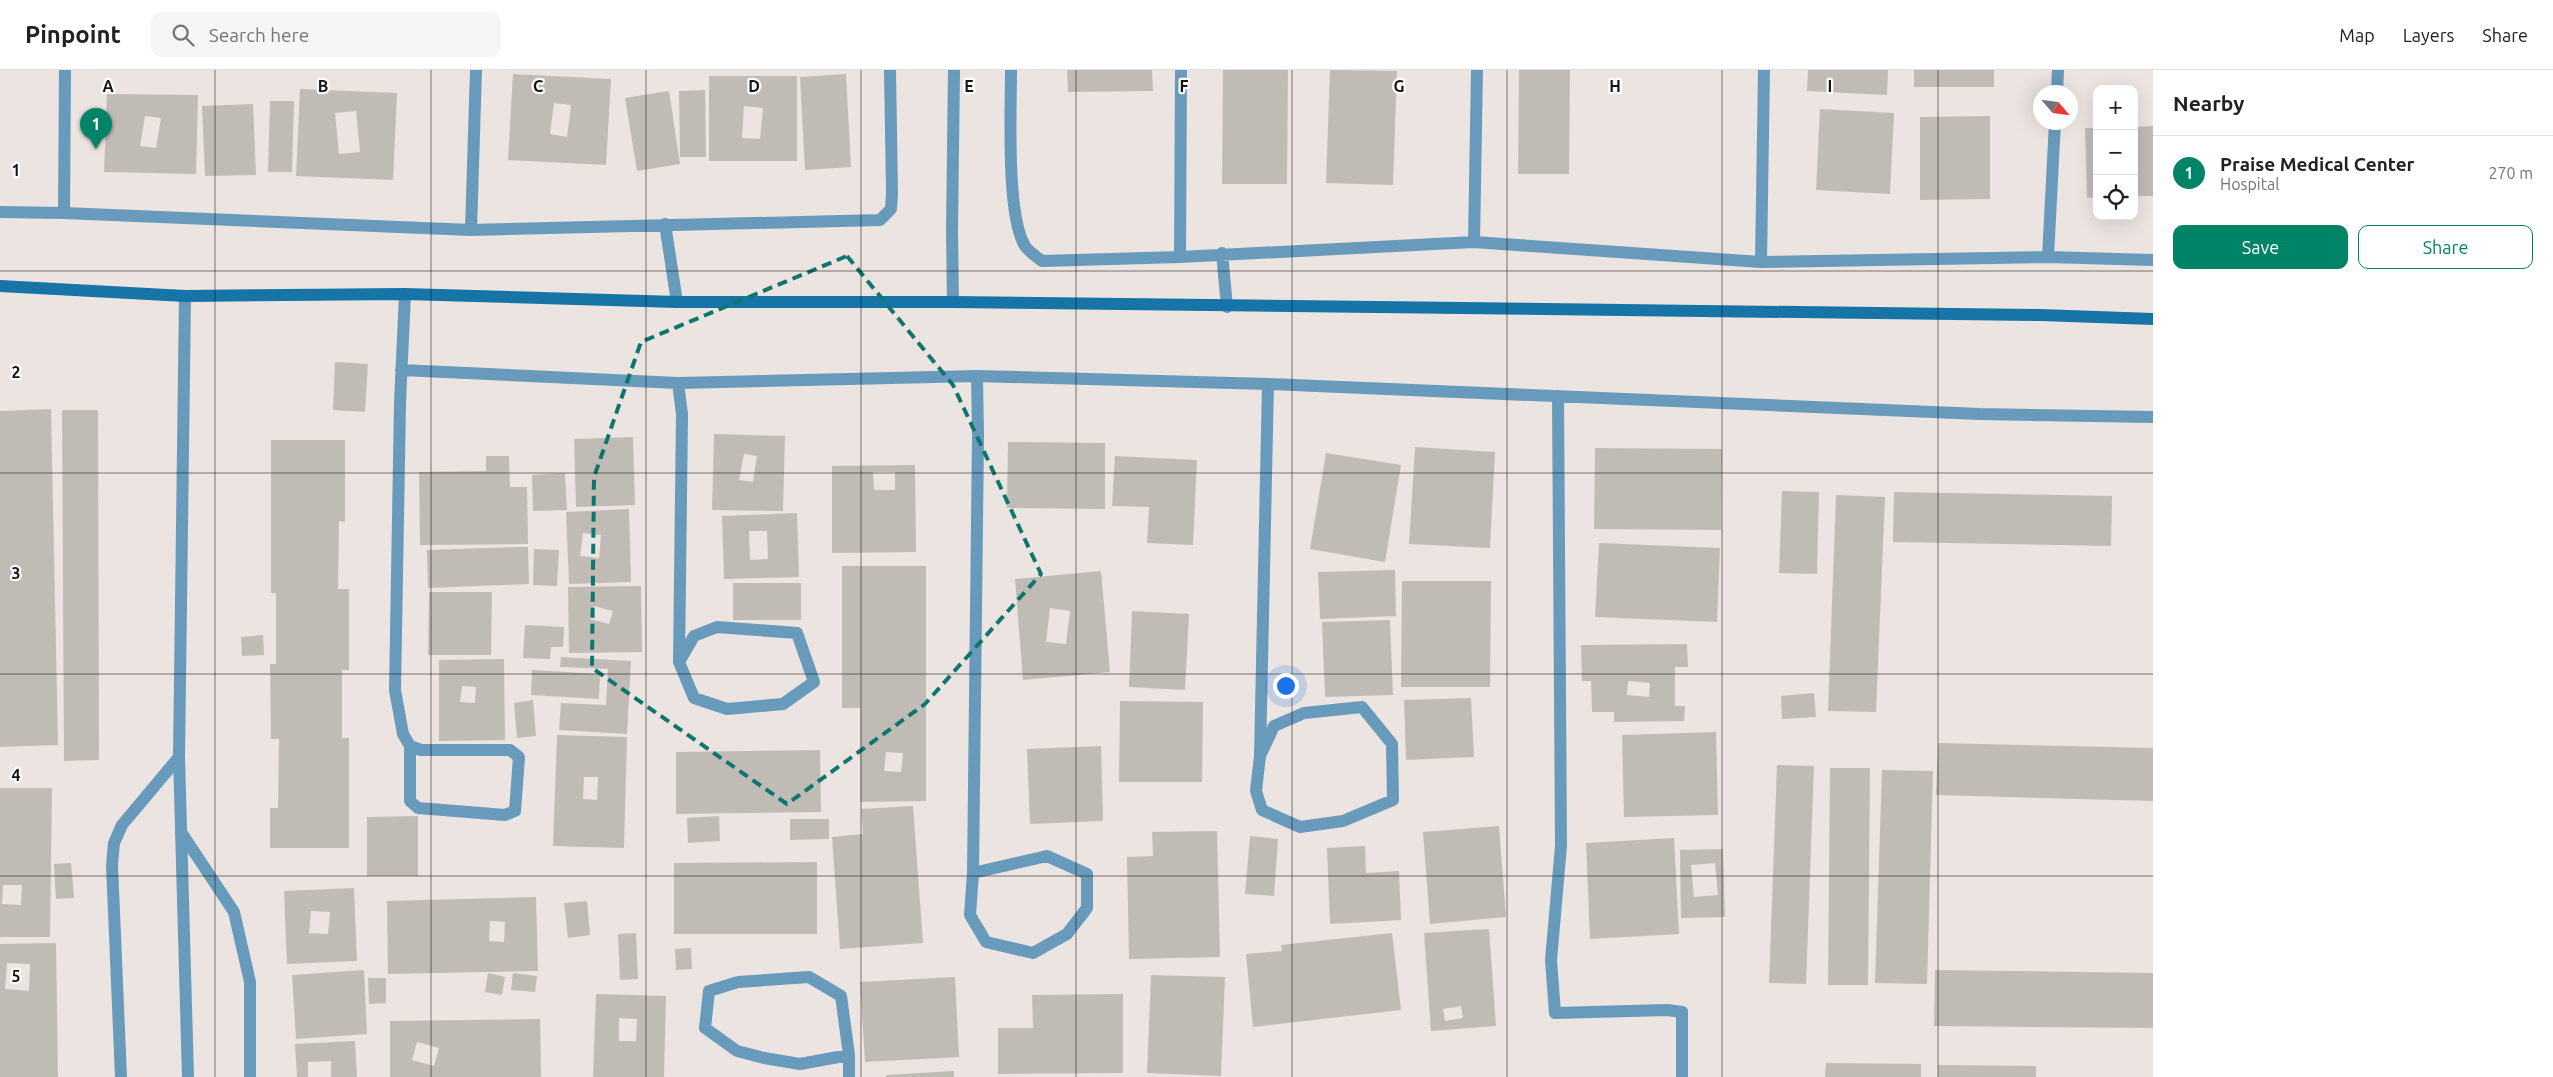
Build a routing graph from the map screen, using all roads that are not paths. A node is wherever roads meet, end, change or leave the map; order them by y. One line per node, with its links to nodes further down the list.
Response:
1 (65, 70): 13 (street)
2 (476, 70): 15 (street)
3 (890, 70): 14 (street)
4 (954, 70): 26 (street)
5 (1011, 70): 18 (street)
6 (1181, 70): 18 (street)
7 (1477, 70): 16 (street)
8 (1764, 70): 21 (street)
9 (2058, 70): 10 (street)
10 (2057, 85)
11 (2055, 130): 19 (street)
12 (0, 212): 13 (street)
13 (64, 213): 15 (street)
14 (666, 224): 15 (street); 25 (street)
15 (471, 230)
16 (1474, 242): 17 (street); 21 (street)
17 (1222, 254): 18 (street); 27 (street)
18 (1180, 257)
19 (2048, 257): 20 (street); 21 (street)
20 (2153, 260)
21 (1761, 262)
22 (0, 286): 24 (street)
23 (405, 294): 24 (street); 25 (street); 29 (street)
24 (185, 296): 38 (street)
25 (677, 302): 26 (street)
26 (953, 302): 27 (street)
27 (1227, 307): 28 (street)
28 (2153, 319)
29 (401, 370): 31 (street); 36 (street)
30 (977, 376): 31 (street); 32 (street); 40 (street)
31 (678, 383): 35 (street)
32 (1268, 384): 33 (street); 37 (street)
33 (1558, 396): 34 (street); 46 (street)
34 (2153, 416)
35 (679, 662): 35 (street)
36 (410, 746): 36 (street)
37 (1260, 756): 37 (street)
38 (179, 757): 39 (street); 42 (street)
39 (181, 832): 43 (street); 44 (street)
40 (973, 872): 40 (street)
41 (849, 1055): 41 (street); 45 (street)
42 (121, 1077)
43 (188, 1077)
44 (250, 1077)
45 (849, 1077)
46 (1682, 1077)

